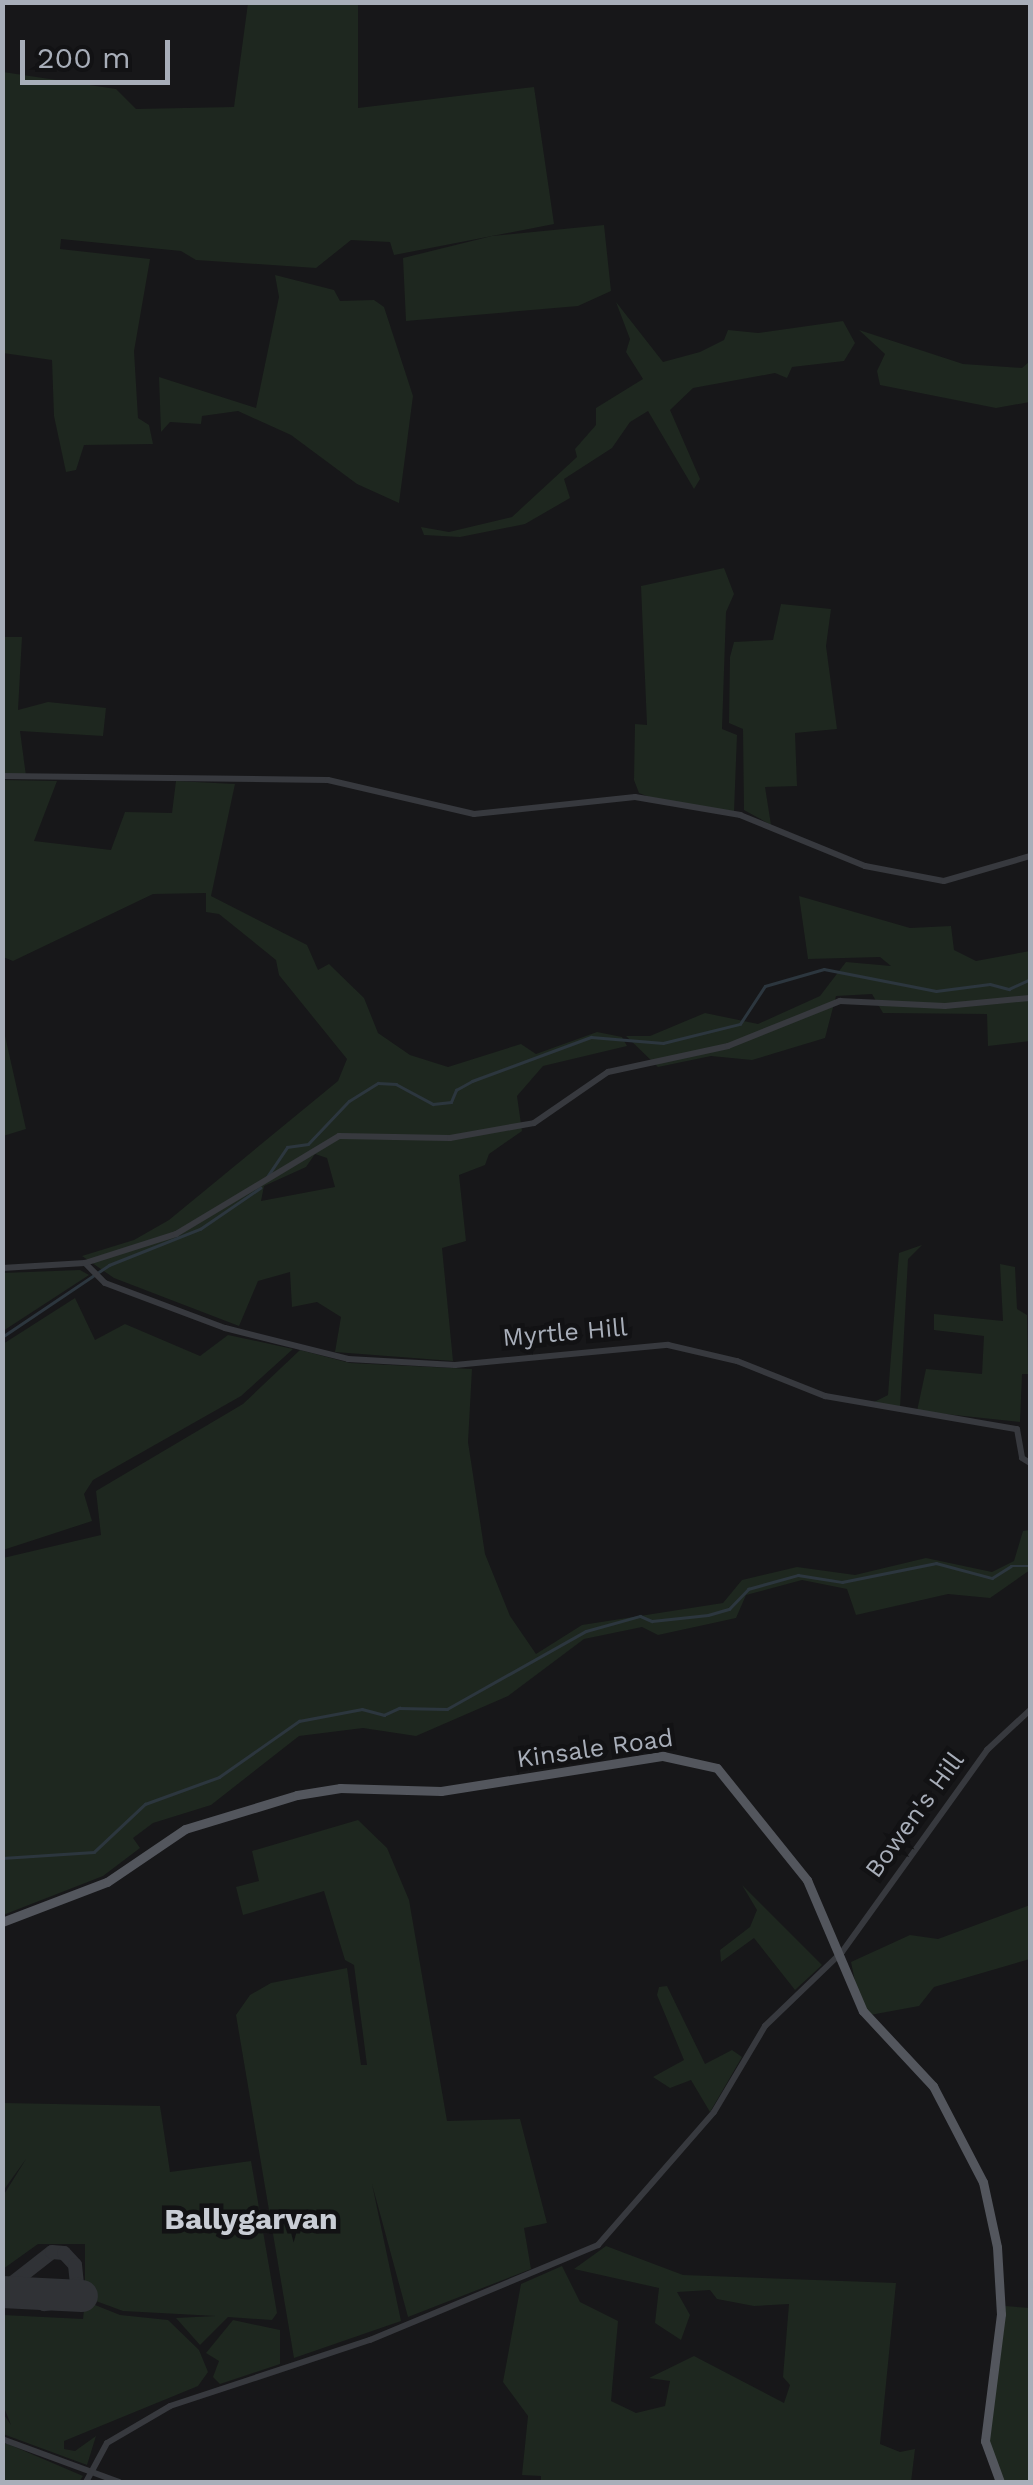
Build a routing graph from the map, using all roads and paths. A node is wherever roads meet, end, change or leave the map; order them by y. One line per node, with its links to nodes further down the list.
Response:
1 (2, 776): 2 (street)
2 (1030, 856)
3 (1030, 998): 4 (street)
4 (85, 1263): 5 (street); 6 (street, Myrtle Hill)
5 (2, 1268)
6 (1030, 1463)
7 (1030, 1710): 9 (street, Bowen's Hill)
8 (2, 1922): 9 (main road, Kinsale Road)
9 (842, 1952): 11 (street, Bowen's Hill); 14 (main road, Kinsale Road)
10 (2, 2439): 11 (street)
11 (91, 2474): 12 (street, Bowen's Hill); 13 (street)
12 (86, 2482)
13 (119, 2482)
14 (1000, 2482)

